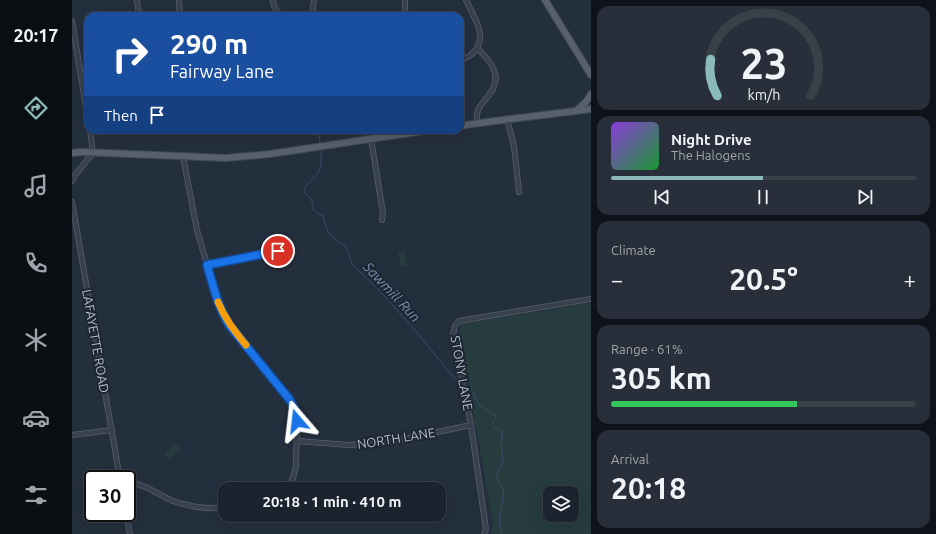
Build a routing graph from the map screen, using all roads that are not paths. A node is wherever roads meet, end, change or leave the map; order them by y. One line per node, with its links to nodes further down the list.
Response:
1 (137, 0): 8 (street)
2 (179, 0): 9 (street)
3 (273, 0): 10 (street)
4 (314, 0): 11 (street)
5 (405, 0): 12 (street)
6 (466, 0): 14 (street)
7 (545, 0): 16 (main road)
8 (138, 12)
9 (180, 12)
10 (278, 12)
11 (312, 12)
12 (406, 12)
13 (72, 21): 18 (street)
14 (477, 48): 15 (street); 22 (street)
15 (464, 58)
16 (591, 75)
17 (591, 94): 20 (main road)
18 (84, 95)
19 (591, 109): 20 (main road)
20 (576, 111): 21 (main road)
21 (507, 119): 22 (main road); 31 (street)
22 (477, 123): 23 (main road)
23 (464, 125)
24 (91, 134): 28 (street)
25 (404, 134): 26 (main road)
26 (371, 139): 29 (main road); 33 (street)
27 (72, 153): 28 (main road)
28 (94, 153): 29 (main road); 30 (street)
29 (183, 157): 35 (street)
30 (72, 181)
31 (519, 192)
32 (72, 202): 38 (street, LAFAYETTE ROAD)
33 (382, 220)
34 (278, 251): 35 (street)
35 (207, 265): 40 (street)
36 (591, 299): 37 (street, STONY LANE)
37 (472, 425): 40 (street, NORTH LANE); 47 (street, STONY LANE)
38 (112, 430): 39 (street); 41 (street, LAFAYETTE ROAD)
39 (72, 435)
40 (297, 442): 42 (street)
41 (119, 470)
42 (291, 482)
43 (136, 484): 44 (street)
44 (218, 508)
45 (128, 522): 46 (street)
46 (130, 534)
47 (484, 534)

